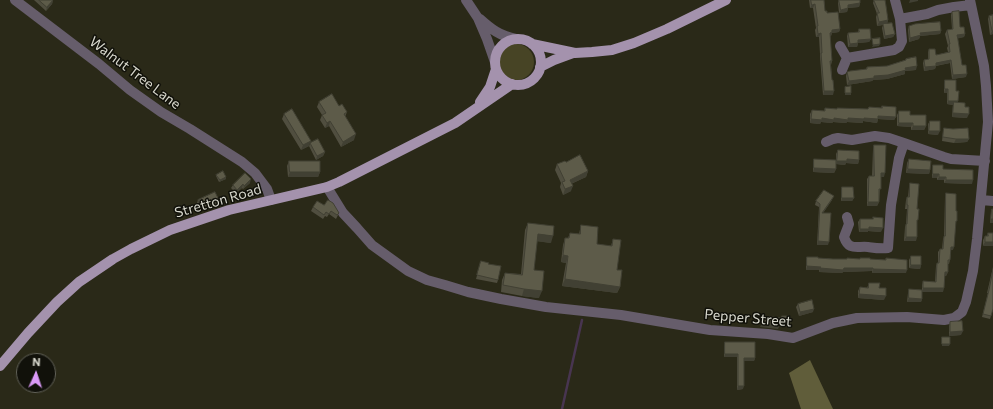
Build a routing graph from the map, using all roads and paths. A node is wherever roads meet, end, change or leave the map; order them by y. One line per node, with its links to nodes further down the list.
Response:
1 (14, 0): 24 (street, Walnut Tree Lane)
2 (466, 0): 6 (street)
3 (726, 0): 11 (main road)
4 (895, 0): 7 (street)
5 (970, 3): 7 (street); 15 (street, Pepper Street)
6 (478, 18): 8 (street); 13 (street)
7 (900, 19): 12 (street)
8 (516, 39): 9 (main road); 13 (main road)
9 (532, 44): 11 (main road); 14 (main road)
10 (840, 46): 12 (street)
11 (575, 53): 14 (main road)
12 (847, 58): 16 (street)
13 (495, 66): 17 (main road); 18 (main road, Stretton Road)
14 (540, 67): 17 (main road)
15 (988, 67): 19 (street, Pepper Street)
16 (842, 70)
17 (512, 84): 18 (main road, Stretton Road)
18 (474, 110): 23 (main road, Stretton Road)
19 (990, 122): 22 (street, Pepper Street)
20 (824, 143): 21 (street)
21 (904, 143): 22 (street); 27 (street)
22 (985, 161): 25 (street, Pepper Street)
23 (327, 187): 24 (main road, Stretton Road); 25 (street, Pepper Street)
24 (272, 200): 28 (main road, Stretton Road)
25 (981, 200): 26 (street)
26 (993, 201)
27 (848, 217)
28 (0, 366)

